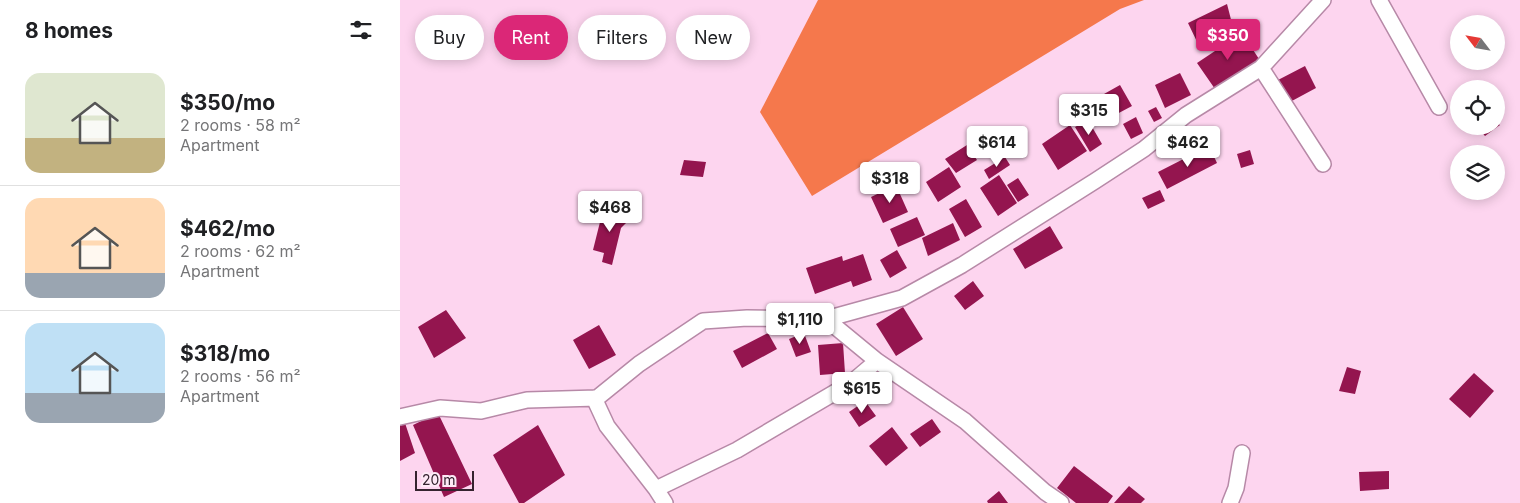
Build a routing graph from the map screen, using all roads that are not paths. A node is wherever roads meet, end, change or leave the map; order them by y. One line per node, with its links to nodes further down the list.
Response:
1 (1323, 0): 3 (street)
2 (1379, 0): 4 (street)
3 (1261, 68): 5 (street); 6 (street)
4 (1439, 107)
5 (1324, 164)
6 (826, 319): 7 (street); 8 (street)
7 (877, 361): 11 (street); 12 (street)
8 (597, 398): 9 (street); 11 (street)
9 (400, 417)
10 (1242, 453): 15 (street)
11 (656, 489): 13 (street)
12 (1040, 498): 14 (street)
13 (665, 503)
14 (1061, 503)
15 (1230, 503)

